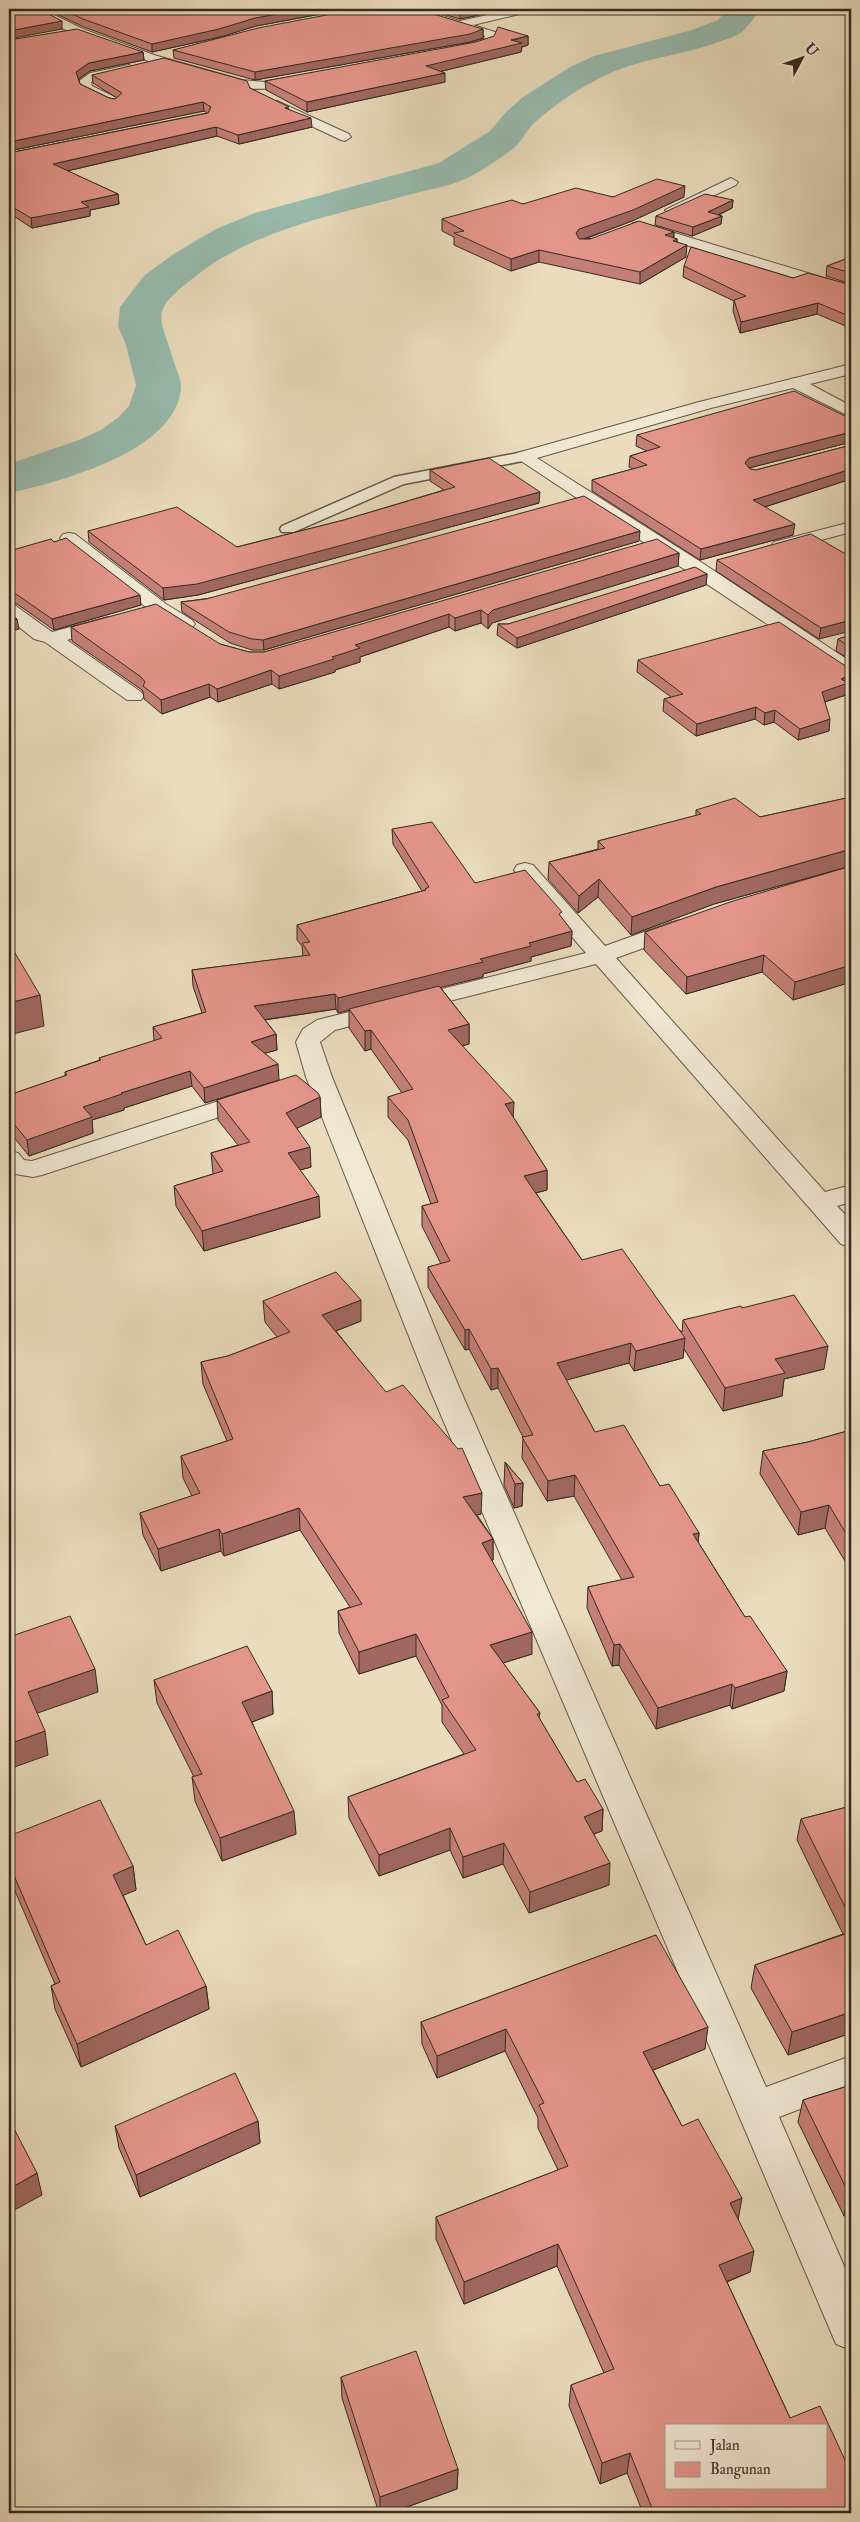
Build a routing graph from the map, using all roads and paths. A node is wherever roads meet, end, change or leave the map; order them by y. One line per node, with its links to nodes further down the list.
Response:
1 (34, 9): 5 (street)
2 (409, 9): 4 (street)
3 (528, 9): 4 (street)
4 (461, 24): 8 (street)
5 (78, 31): 6 (street); 9 (street)
6 (59, 34)
7 (177, 52): 9 (street)
8 (444, 52)
9 (150, 57): 10 (street)
10 (164, 62): 12 (street); 13 (street)
11 (312, 77): 12 (street)
12 (255, 86): 14 (street)
13 (115, 102)
14 (345, 137)
15 (731, 182): 16 (street)
16 (851, 292)
17 (851, 369): 18 (street)
18 (790, 384): 19 (street); 20 (street); 21 (street)
19 (851, 412)
20 (851, 422)
21 (523, 457): 22 (street); 25 (lane)
22 (585, 498): 23 (street); 27 (street)
23 (566, 503)
24 (851, 527): 29 (street)
25 (288, 530)
26 (69, 538): 35 (street)
27 (656, 544): 28 (street); 31 (street)
28 (637, 549)
29 (764, 550)
30 (716, 563): 31 (street)
31 (697, 568): 32 (street); 39 (street)
32 (678, 574)
33 (186, 606): 35 (street)
34 (9, 610): 37 (street)
35 (142, 613): 36 (street); 37 (street)
36 (199, 633)
37 (52, 638): 41 (street)
38 (843, 641): 39 (street)
39 (817, 648): 40 (street)
40 (851, 671)
41 (134, 696)
42 (525, 870): 44 (street)
43 (704, 918): 44 (street)
44 (601, 956): 48 (street); 51 (street)
45 (272, 1092): 46 (street)
46 (9, 1159)
47 (851, 1193): 48 (street)
48 (819, 1202): 49 (street)
49 (851, 1238)
50 (851, 2073): 51 (street)
51 (757, 2108): 52 (street)
52 (851, 2329)

